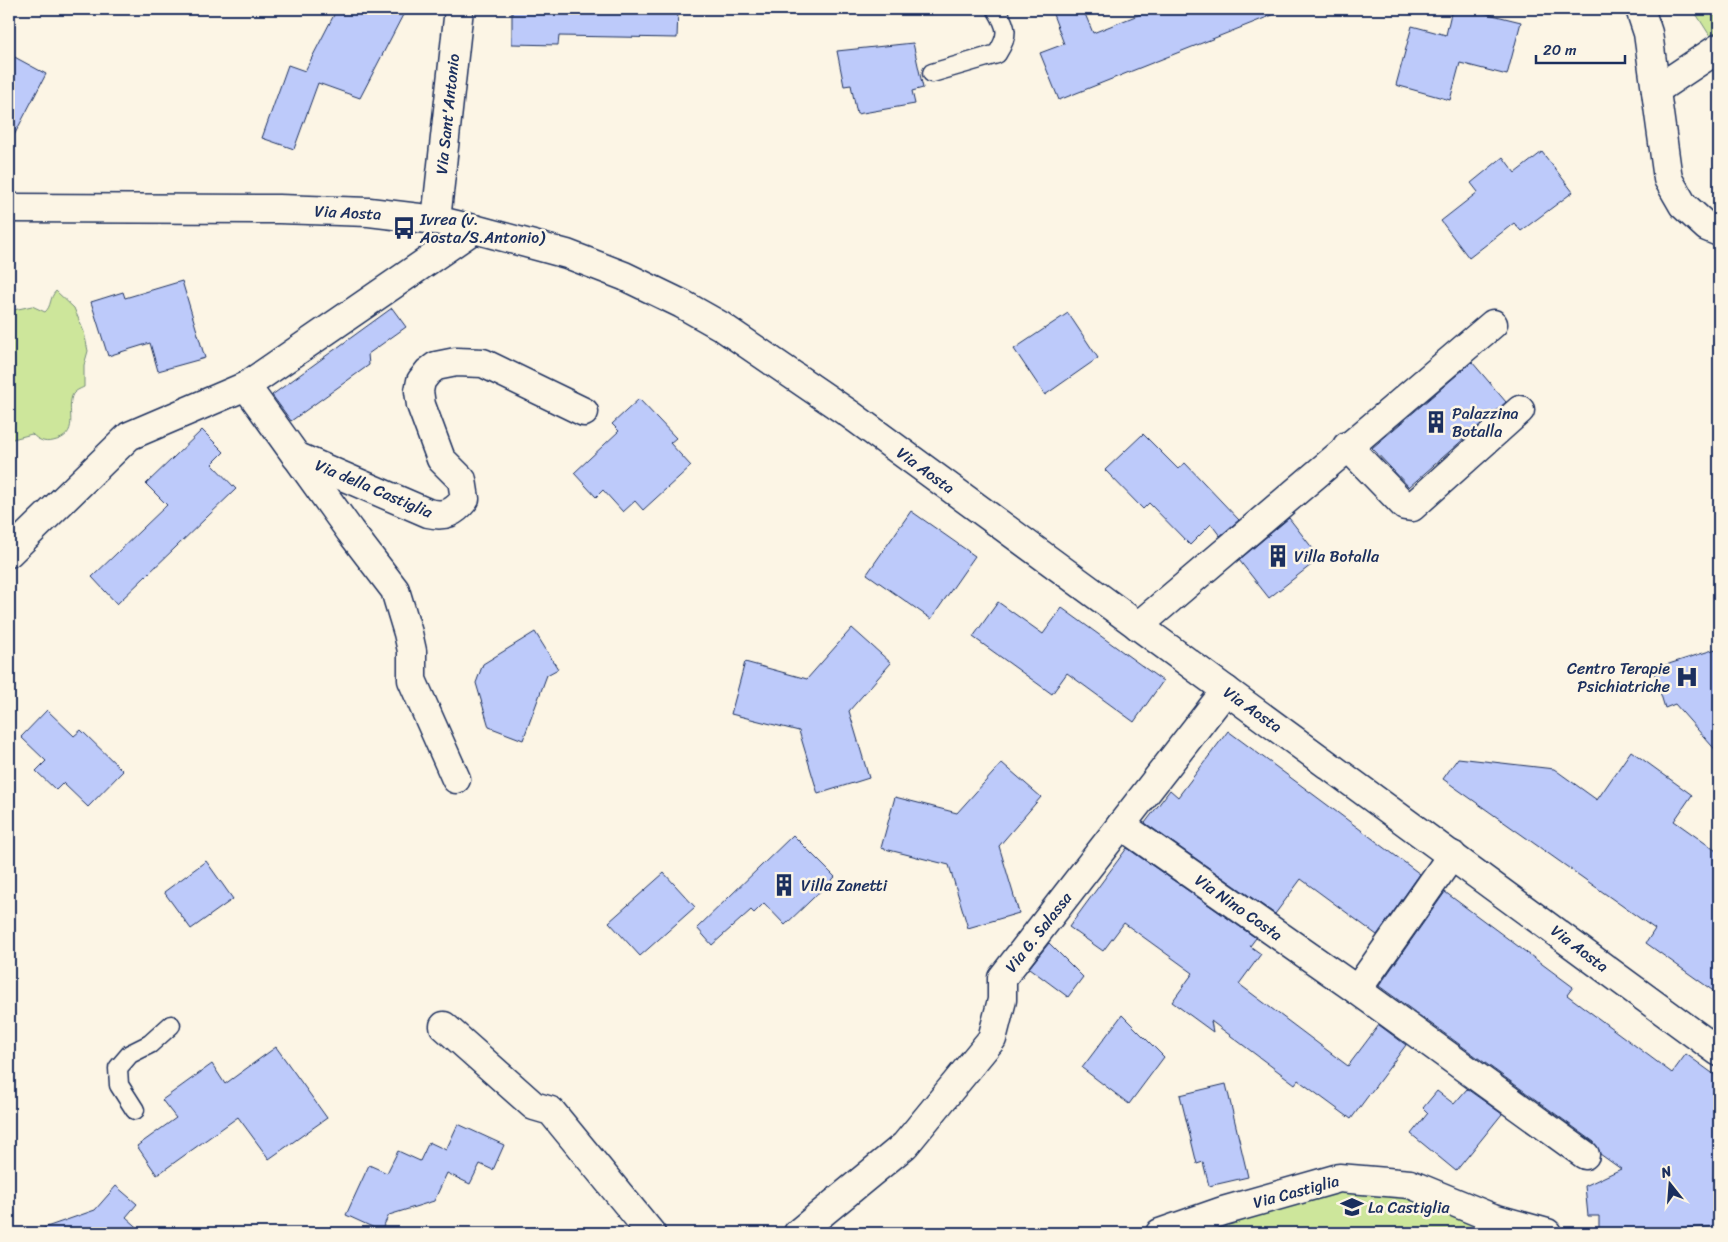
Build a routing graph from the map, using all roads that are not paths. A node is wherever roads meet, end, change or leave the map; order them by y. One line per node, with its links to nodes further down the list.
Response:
1 (459, 9): 8 (street, Via Sant'Antonio)
2 (996, 9): 5 (lane)
3 (1640, 9): 6 (street)
4 (1719, 48): 6 (street)
5 (932, 72)
6 (1656, 90): 10 (street)
7 (9, 208): 8 (street, Via Aosta)
8 (436, 220): 9 (street, Via Aosta)
9 (474, 229): 12 (street); 18 (street, Via Aosta)
10 (1719, 232)
11 (1493, 324): 15 (street)
12 (246, 386): 16 (street, Via della Castiglia); 17 (street)
13 (1520, 410): 15 (street)
14 (584, 412): 16 (street, Via della Castiglia)
15 (1347, 446): 18 (street)
16 (295, 455): 20 (street, Via della Castiglia)
17 (9, 553)
18 (1138, 626): 19 (street, Via Aosta)
19 (1226, 690): 21 (street, Via G. Salassa); 22 (street, Via Aosta)
20 (456, 779)
21 (1121, 825): 23 (street, Via Nino Costa); 30 (street, Via G. Salassa)
22 (1452, 856): 23 (street); 26 (street, Via Aosta)
23 (1356, 990): 28 (street, Via Nino Costa)
24 (171, 1025): 27 (lane)
25 (444, 1026): 29 (street)
26 (1719, 1052)
27 (135, 1110)
28 (1585, 1155)
29 (651, 1233)
30 (798, 1233)
31 (1160, 1233): 32 (street, Via Castiglia)
32 (1547, 1233)

